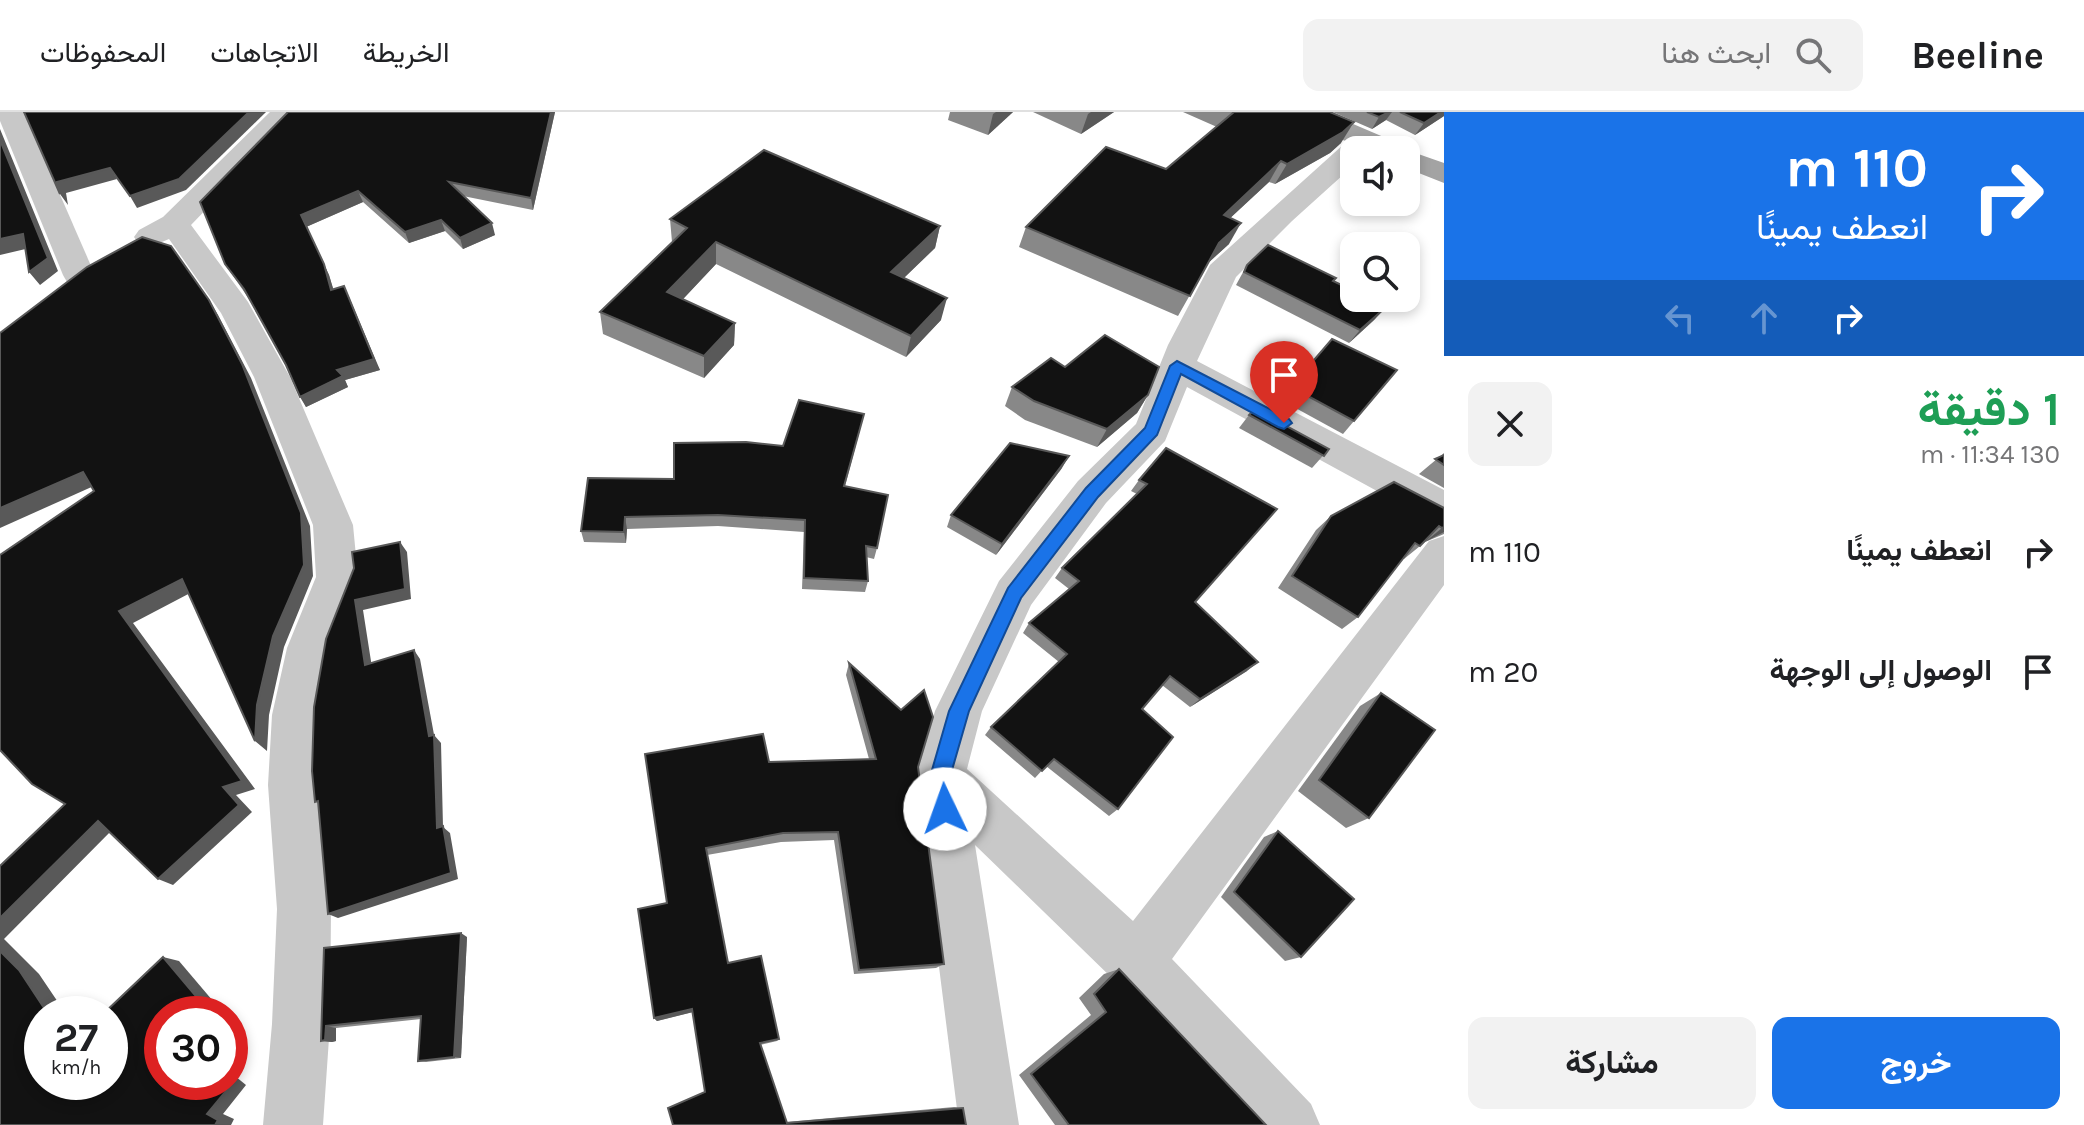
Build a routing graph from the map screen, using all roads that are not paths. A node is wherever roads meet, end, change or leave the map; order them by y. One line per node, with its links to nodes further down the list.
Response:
1 (10, 112): 8 (street)
2 (286, 112): 8 (street)
3 (1302, 112): 4 (main road)
4 (1345, 136)
5 (1420, 163): 7 (main road)
6 (1340, 168): 9 (street)
7 (1444, 174)
8 (174, 224): 14 (street)
9 (1177, 366): 10 (street); 12 (street)
10 (1444, 509)
11 (1444, 553): 13 (street)
12 (940, 777): 13 (street); 15 (street)
13 (1136, 962): 16 (street)
14 (293, 1125)
15 (989, 1125)
16 (1290, 1125)

